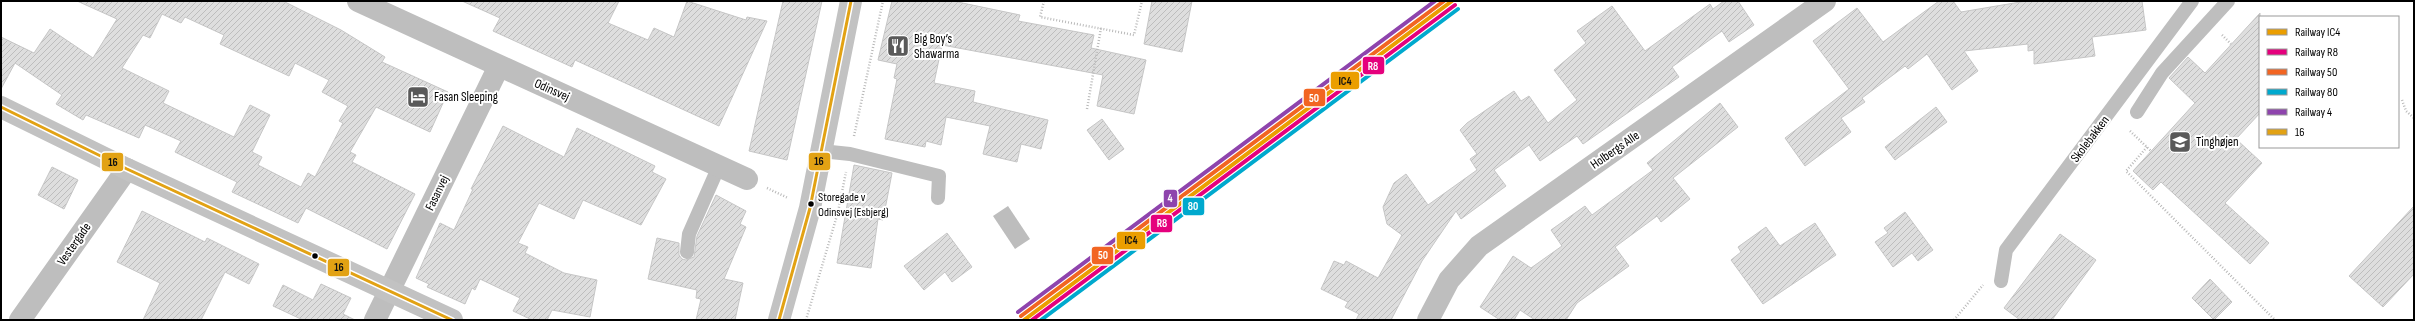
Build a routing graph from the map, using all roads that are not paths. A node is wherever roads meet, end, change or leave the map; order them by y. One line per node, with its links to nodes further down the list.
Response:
1 (358, 1): 6 (street, Odinsvej)
2 (851, 1): 9 (street)
3 (1826, 1): 21 (street, Holbergs Alle)
4 (2192, 1): 15 (lane, Skolebakken)
5 (2228, 1): 8 (lane)
6 (499, 66): 10 (street, Odinsvej); 16 (street, Fasanvej)
7 (1, 107): 11 (street)
8 (2137, 112)
9 (821, 151): 13 (lane); 20 (street)
10 (720, 166): 12 (street, Odinsvej); 14 (lane)
11 (127, 169): 16 (street); 17 (street, Vestergade)
12 (747, 179)
13 (938, 198)
14 (688, 252)
15 (2001, 281)
16 (390, 291): 18 (street, Fasanvej); 19 (street)
17 (20, 320)
18 (375, 320)
19 (452, 320)
20 (779, 320)
21 (1428, 320)

